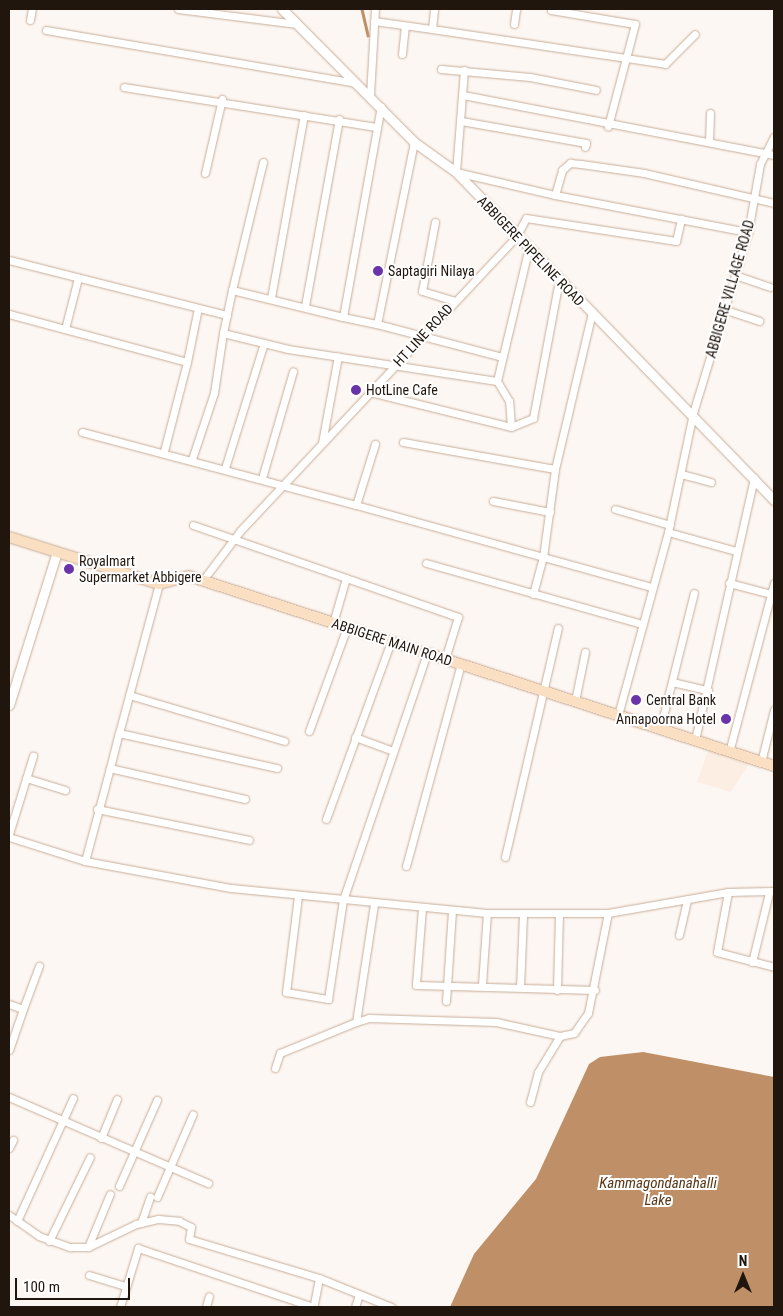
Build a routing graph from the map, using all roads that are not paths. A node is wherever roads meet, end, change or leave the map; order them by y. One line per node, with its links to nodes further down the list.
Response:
1 (32, 9): 10 (street)
2 (178, 9): 7 (street)
3 (282, 9): 12 (street, ABBIGERE PIPELINE ROAD)
4 (375, 9): 11 (street)
5 (434, 9): 15 (street)
6 (516, 9): 13 (street)
7 (189, 10): 9 (street)
8 (551, 10): 19 (street)
9 (224, 12): 12 (street)
10 (30, 20)
11 (374, 21): 14 (street); 25 (street)
12 (298, 24): 22 (street, ABBIGERE PIPELINE ROAD)
13 (514, 24)
14 (405, 26): 15 (street); 18 (street)
15 (432, 29): 19 (street)
16 (46, 30): 22 (street)
17 (695, 34): 19 (street)
18 (402, 54)
19 (626, 59): 33 (street)
20 (441, 70): 21 (street)
21 (464, 70): 24 (street); 26 (street)
22 (358, 84): 25 (street, ABBIGERE PIPELINE ROAD)
23 (124, 87): 27 (street)
24 (596, 90)
25 (370, 95): 28 (street, ABBIGERE PIPELINE ROAD)
26 (463, 95): 32 (street); 33 (street)
27 (222, 99): 30 (street); 43 (street)
28 (381, 106): 34 (street); 36 (street, ABBIGERE PIPELINE ROAD)
29 (710, 113): 37 (street)
30 (304, 115): 31 (street); 58 (street)
31 (339, 119): 34 (street); 60 (street)
32 (461, 121): 38 (street); 42 (street)
33 (608, 126): 37 (street)
34 (376, 127): 66 (street)
35 (774, 137): 39 (street, ABBIGERE VILLAGE ROAD)
36 (414, 142): 42 (street, ABBIGERE PIPELINE ROAD); 68 (street)
37 (709, 142): 39 (street)
38 (585, 147)
39 (765, 153): 40 (street); 45 (street, ABBIGERE VILLAGE ROAD)
40 (774, 155)
41 (263, 162): 57 (street)
42 (456, 172): 44 (street); 50 (street, ABBIGERE PIPELINE ROAD)
43 (205, 173)
44 (555, 195): 45 (street); 47 (street)
45 (753, 198): 46 (street); 49 (street, ABBIGERE VILLAGE ROAD)
46 (774, 204)
47 (681, 219): 49 (street); 50 (street, HT LINE ROAD)
48 (435, 222): 59 (street)
49 (748, 232): 53 (street, ABBIGERE VILLAGE ROAD)
50 (516, 237): 51 (street, ABBIGERE PIPELINE ROAD); 59 (street, HT LINE ROAD)
51 (528, 251): 55 (street, ABBIGERE PIPELINE ROAD); 74 (street)
52 (9, 260): 54 (street)
53 (735, 275): 56 (street); 62 (street, ABBIGERE VILLAGE ROAD)
54 (78, 278): 61 (street); 69 (street)
55 (559, 281): 63 (street, ABBIGERE PIPELINE ROAD); 81 (street)
56 (770, 288)
57 (232, 290): 58 (street); 65 (street)
58 (271, 298): 60 (street)
59 (455, 301): 71 (street, HT LINE ROAD)
60 (305, 306): 66 (street)
61 (198, 308): 65 (street); 75 (street)
62 (726, 310): 67 (street); 80 (street, ABBIGERE VILLAGE ROAD)
63 (592, 313): 80 (street, ABBIGERE PIPELINE ROAD); 89 (street)
64 (9, 314): 69 (street)
65 (227, 315): 70 (street)
66 (343, 317): 68 (street)
67 (760, 321)
68 (378, 324): 71 (street)
69 (65, 329): 75 (street)
70 (223, 333): 72 (street); 87 (street)
71 (422, 336): 74 (street); 76 (street, HT LINE ROAD)
72 (264, 343): 73 (street); 88 (street)
73 (338, 356): 76 (street); 84 (street)
74 (502, 357): 78 (street)
75 (187, 362): 86 (street)
76 (395, 366): 78 (street); 79 (street, HT LINE ROAD)
77 (293, 371): 91 (street)
78 (497, 381): 81 (street)
79 (370, 392): 81 (street); 84 (street, HT LINE ROAD)
80 (693, 413): 90 (street, ABBIGERE VILLAGE ROAD); 92 (street, ABBIGERE PIPELINE ROAD)
81 (511, 427)
82 (82, 432): 86 (street)
83 (403, 442): 89 (street)
84 (322, 443): 94 (street, HT LINE ROAD)
85 (375, 444): 97 (street)
86 (164, 451): 87 (street)
87 (192, 459): 88 (street)
88 (225, 468): 91 (street)
89 (556, 469): 99 (street)
90 (681, 474): 93 (street); 101 (street, ABBIGERE VILLAGE ROAD)
91 (262, 478): 94 (street)
92 (754, 478): 96 (street, ABBIGERE PIPELINE ROAD); 104 (street)
93 (711, 482)
94 (284, 484): 97 (street); 103 (street, HT LINE ROAD)
95 (494, 500): 99 (street)
96 (774, 500)
97 (356, 505): 106 (street)
98 (614, 509): 101 (street)
99 (550, 512): 106 (street)
100 (193, 525): 103 (street)
101 (669, 528): 104 (street); 113 (street, ABBIGERE VILLAGE ROAD)
102 (9, 537): 105 (main road)
103 (234, 538): 108 (street); 109 (street, HT LINE ROAD)
104 (736, 551): 110 (street)
105 (57, 552): 112 (main road); 131 (street)
106 (544, 557): 113 (street); 115 (street)
107 (426, 563): 115 (street)
108 (346, 578): 117 (street); 124 (street)
109 (203, 580): 112 (main road, ABBIGERE MAIN ROAD); 117 (main road, ABBIGERE MAIN ROAD)
110 (728, 583): 116 (street); 127 (street)
111 (774, 583): 116 (street)
112 (159, 584): 129 (street)
113 (651, 587): 118 (street, ABBIGERE VILLAGE ROAD)
114 (694, 593): 126 (street)
115 (533, 594): 118 (street)
116 (771, 594): 141 (street)
117 (333, 622): 119 (main road, ABBIGERE MAIN ROAD)
118 (641, 624): 133 (street, ABBIGERE VILLAGE ROAD)
119 (347, 627): 121 (main road, ABBIGERE MAIN ROAD); 135 (street)
120 (558, 628): 128 (street)
121 (391, 641): 123 (main road, ABBIGERE MAIN ROAD); 137 (street)
122 (585, 652): 130 (street)
123 (427, 653): 124 (main road, ABBIGERE MAIN ROAD); 140 (street)
124 (445, 659): 125 (main road, ABBIGERE MAIN ROAD)
125 (461, 664): 128 (main road, ABBIGERE MAIN ROAD); 156 (street)
126 (672, 682): 127 (street); 134 (street)
127 (708, 690): 138 (street)
128 (542, 691): 130 (main road, ABBIGERE MAIN ROAD); 154 (street)
129 (129, 696): 136 (street); 139 (street)
130 (575, 701): 133 (main road, ABBIGERE MAIN ROAD)
131 (9, 705)
132 (774, 710): 143 (street)
133 (618, 715): 134 (main road, ABBIGERE MAIN ROAD)
134 (660, 729): 138 (main road, ABBIGERE MAIN ROAD)
135 (309, 731)
136 (119, 733): 145 (street); 146 (street)
137 (355, 737): 140 (street); 151 (street)
138 (695, 740): 141 (main road, ABBIGERE MAIN ROAD)
139 (284, 741)
140 (393, 751): 161 (street)
141 (729, 752): 143 (main road, ABBIGERE MAIN ROAD)
142 (33, 756): 147 (street)
143 (761, 762): 144 (main road, ABBIGERE MAIN ROAD)
144 (774, 766)
145 (110, 768): 149 (street); 150 (street)
146 (277, 768)
147 (26, 778): 148 (street); 152 (street)
148 (65, 790)
149 (245, 799)
150 (97, 810): 153 (street); 155 (street)
151 (326, 819)
152 (9, 836): 155 (street)
153 (249, 840)
154 (505, 858)
155 (85, 861): 159 (street)
156 (406, 866)
157 (728, 892): 158 (street); 160 (street); 170 (street)
158 (772, 892): 170 (street)
159 (298, 896): 161 (street); 161 (street)
160 (687, 899): 166 (street); 169 (street)
161 (343, 900): 162 (street)
162 (374, 904): 163 (street); 181 (street)
163 (422, 908): 164 (street); 173 (street)
164 (452, 911): 165 (street); 173 (street)
165 (487, 913): 167 (street); 174 (street)
166 (608, 913): 168 (street); 177 (street)
167 (523, 914): 168 (street); 175 (street)
168 (559, 914): 176 (street)
169 (679, 935)
170 (752, 962): 172 (street)
171 (39, 966): 180 (street)
172 (774, 967)
173 (447, 984): 174 (street); 178 (street)
174 (482, 984): 175 (street)
175 (520, 987): 176 (street)
176 (557, 990): 177 (street)
177 (595, 990): 182 (street)
178 (446, 1001)
179 (9, 1004): 180 (street)
180 (23, 1009): 183 (street)
181 (356, 1022): 182 (street); 184 (street)
182 (560, 1036): 189 (street)
183 (9, 1050)
184 (275, 1068)
185 (9, 1096): 191 (street)
186 (73, 1098): 191 (street)
187 (117, 1099): 192 (street)
188 (157, 1100): 195 (street)
189 (530, 1102)
190 (193, 1114): 197 (street)
191 (62, 1122): 192 (street); 202 (street)
192 (101, 1138): 195 (street)
193 (13, 1140): 194 (street)
194 (9, 1148)
195 (134, 1152): 197 (street); 199 (street)
196 (90, 1157): 204 (street)
197 (170, 1167): 198 (street); 203 (street)
198 (208, 1183)
199 (119, 1186)
200 (110, 1194): 205 (street)
201 (9, 1215): 202 (street)
202 (17, 1221): 204 (street)
203 (141, 1223): 205 (street); 207 (street)
204 (48, 1241): 205 (street)
205 (88, 1247)
206 (89, 1275): 208 (street)
207 (319, 1278): 209 (street); 211 (street)
208 (126, 1286): 211 (street); 212 (street)
209 (359, 1295): 214 (street); 215 (street)
210 (209, 1296): 213 (street)
211 (313, 1306)
212 (120, 1307)
213 (206, 1307)
214 (355, 1307)
215 (391, 1307)

